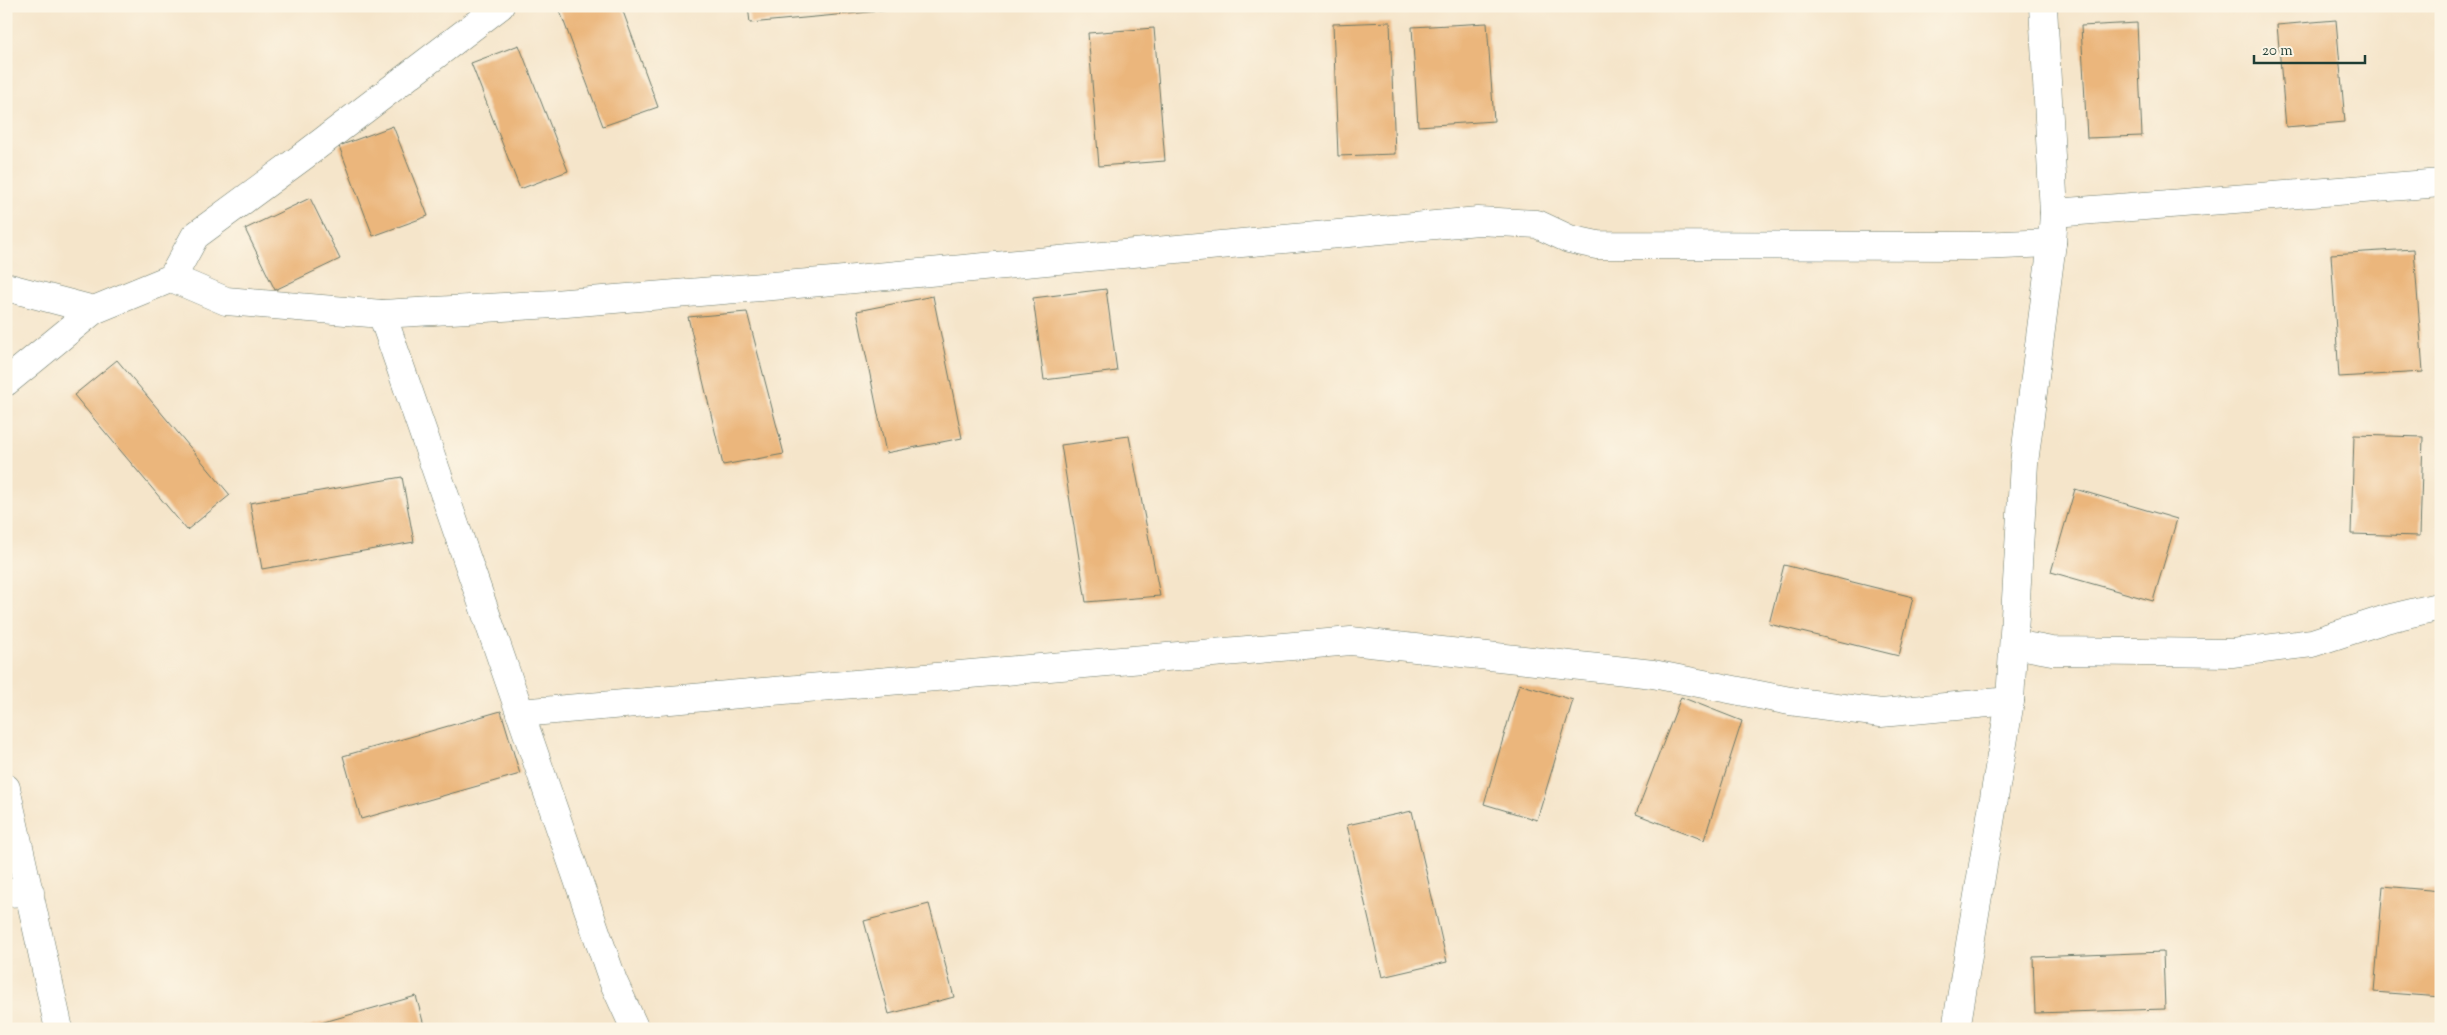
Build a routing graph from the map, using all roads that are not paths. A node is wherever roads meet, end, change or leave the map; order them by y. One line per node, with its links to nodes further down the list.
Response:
1 (500, 6): 6 (street)
2 (2043, 6): 4 (street)
3 (2441, 183): 4 (street)
4 (2054, 213): 5 (street)
5 (2052, 243): 9 (street); 12 (street)
6 (172, 278): 8 (street); 9 (street)
7 (6, 287): 8 (street)
8 (94, 310): 10 (street)
9 (382, 314): 14 (street)
10 (6, 382)
11 (2441, 606): 12 (street)
12 (2014, 644): 13 (street)
13 (2010, 701): 14 (street); 19 (street)
14 (520, 712): 18 (street)
15 (6, 788): 16 (street)
16 (18, 893): 17 (street)
17 (59, 1029)
18 (635, 1029)
19 (1956, 1029)

